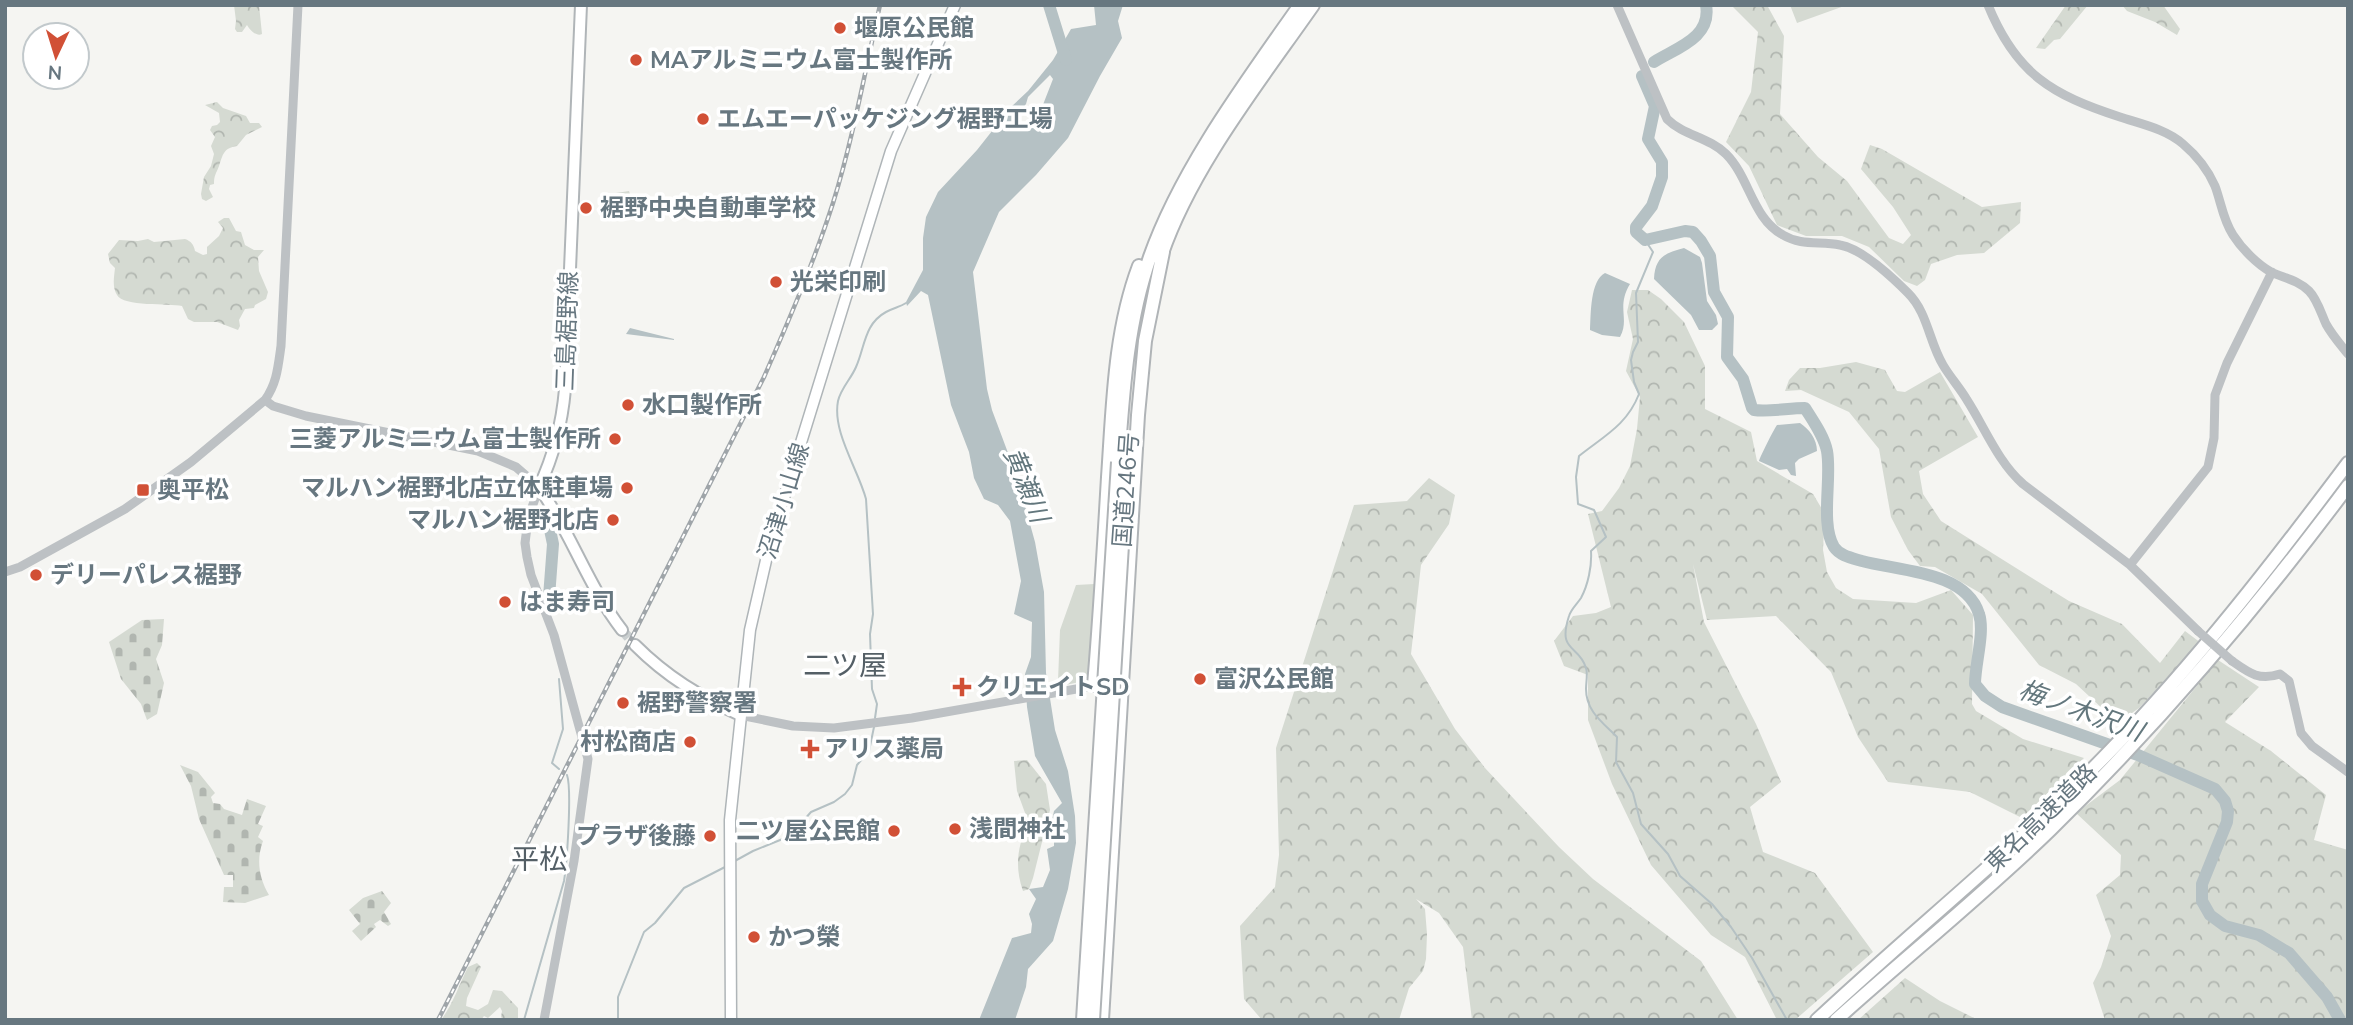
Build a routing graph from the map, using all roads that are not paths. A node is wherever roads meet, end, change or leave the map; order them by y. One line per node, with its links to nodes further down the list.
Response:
1 (298, 5): 12 (street)
2 (581, 5): 16 (main road, 三島裾野線)
3 (955, 5): 24 (main road, 沼津小山線)
4 (1300, 5): 8 (highway, 国道246号)
5 (1313, 5): 9 (highway, 国道246号)
6 (1617, 5): 17 (street)
7 (1989, 5): 10 (street)
8 (1171, 205): 13 (highway, 国道246号); 22 (highway)
9 (1163, 252): 13 (highway, 国道246号); 21 (highway)
10 (2272, 272): 11 (street); 17 (street)
11 (2348, 354)
12 (265, 400): 16 (street); 18 (street)
13 (1122, 463): 29 (highway, 国道246号, bridge); 30 (highway, 国道246号, bridge)
14 (2348, 463): 23 (highway, 東名高速道路)
15 (2348, 486): 23 (highway, 東名高速道路)
16 (540, 487): 19 (main road); 27 (street)
17 (2130, 565): 25 (street, bridge)
18 (5, 572)
19 (622, 630)
20 (635, 645): 24 (main road)
21 (1122, 682): 22 (street); 31 (highway)
22 (1094, 685): 24 (street)
23 (2169, 698): 26 (highway, 東名高速道路)
24 (740, 715): 28 (main road, 沼津小山線)
25 (2348, 772)
26 (1836, 1014): 32 (highway, 東名高速道路)
27 (544, 1020)
28 (731, 1020)
29 (1083, 1020)
30 (1093, 1020)
31 (1102, 1020)
32 (1817, 1020)

